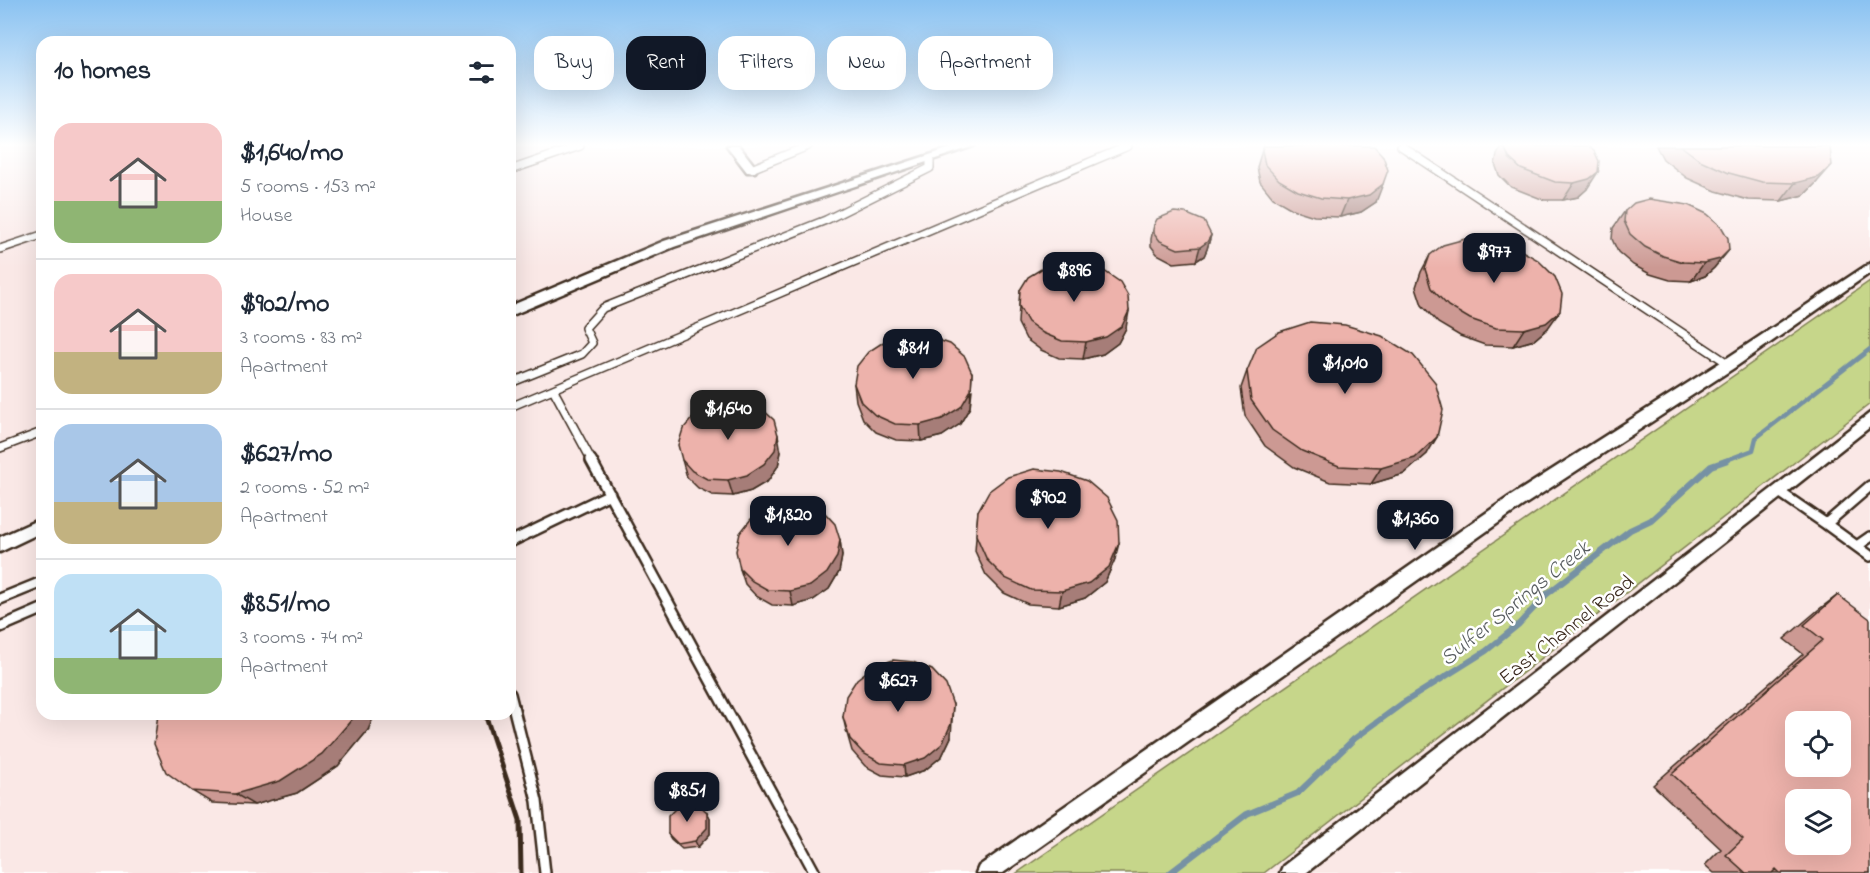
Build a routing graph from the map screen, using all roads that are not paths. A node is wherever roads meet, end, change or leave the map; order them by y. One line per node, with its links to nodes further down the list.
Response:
1 (845, 187): 8 (street)
2 (893, 187): 10 (lane)
3 (1032, 187): 11 (lane)
4 (1462, 187): 9 (lane)
5 (36, 237): 6 (lane)
6 (0, 249)
7 (1870, 267): 9 (street)
8 (516, 308)
9 (1728, 364): 33 (street)
10 (516, 381)
11 (553, 389): 12 (lane); 18 (lane)
12 (516, 404)
13 (1870, 419): 17 (street, East Channel Road)
14 (36, 434): 15 (lane)
15 (0, 448)
16 (1870, 486): 19 (lane)
17 (1778, 491): 19 (lane); 34 (street, East Channel Road)
18 (610, 494): 22 (lane); 32 (lane)
19 (1826, 524): 24 (lane)
20 (36, 528): 23 (street)
21 (1870, 537): 24 (lane)
22 (516, 539)
23 (0, 544)
24 (1857, 546): 25 (lane)
25 (1870, 556)
26 (36, 584): 27 (lane)
27 (0, 599)
28 (36, 612): 29 (lane)
29 (0, 627)
30 (516, 718): 31 (lane)
31 (545, 873)
32 (815, 873)
33 (986, 873)
34 (1290, 873)

